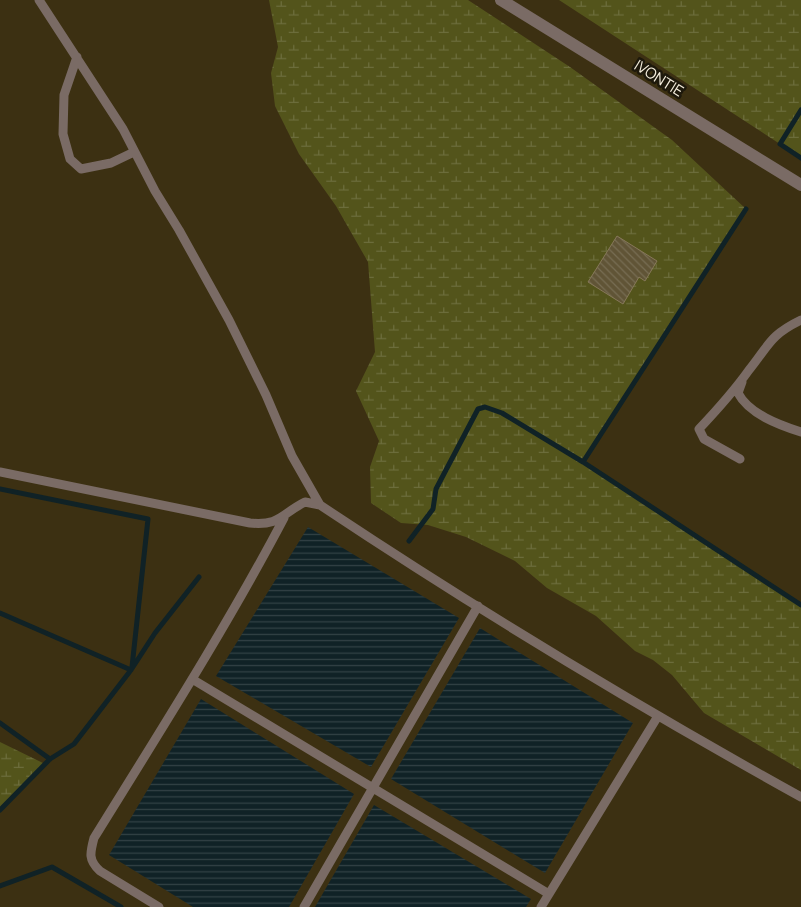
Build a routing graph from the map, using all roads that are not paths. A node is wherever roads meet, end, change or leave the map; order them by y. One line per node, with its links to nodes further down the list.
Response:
1 (40, 0): 3 (lane)
2 (501, 0): 5 (street, IVONTIE)
3 (77, 57): 4 (lane); 4 (lane)
4 (134, 152): 11 (lane)
5 (801, 185)
6 (801, 320): 7 (lane)
7 (745, 375): 8 (lane); 9 (lane)
8 (801, 432)
9 (740, 459)
10 (0, 472): 12 (lane)
11 (320, 505): 12 (lane); 13 (lane)
12 (285, 516): 14 (lane)
13 (478, 606): 15 (lane); 16 (lane)
14 (192, 679): 16 (lane); 19 (lane)
15 (658, 716): 17 (lane); 18 (lane)
16 (373, 788): 18 (lane); 20 (lane)
17 (801, 797)
18 (549, 894): 21 (lane)
19 (159, 907)
20 (304, 907)
21 (541, 907)

